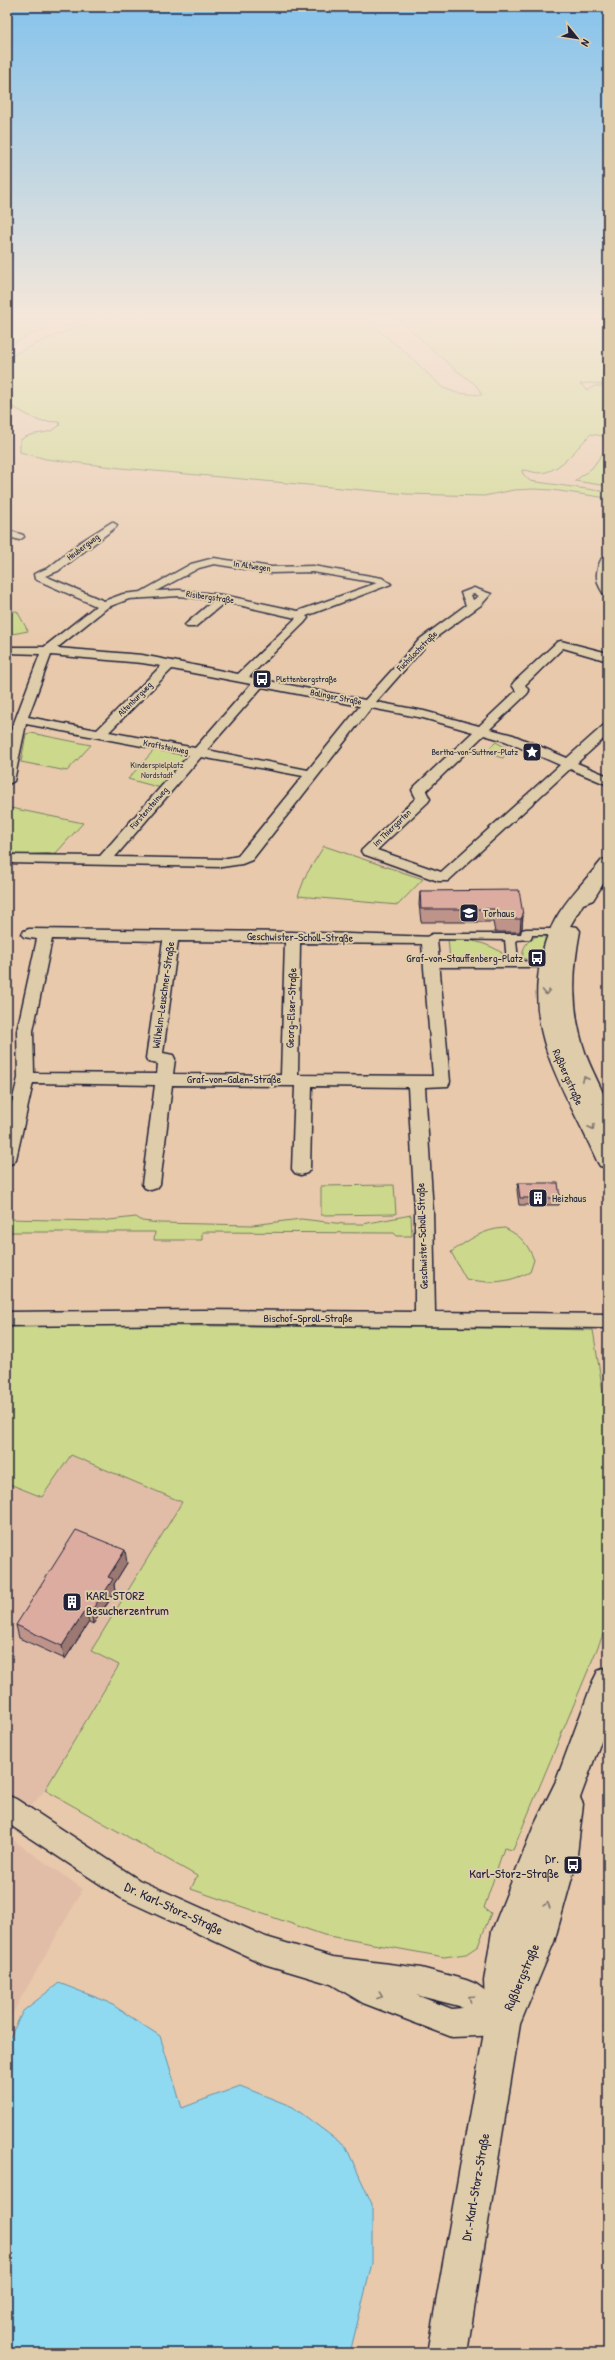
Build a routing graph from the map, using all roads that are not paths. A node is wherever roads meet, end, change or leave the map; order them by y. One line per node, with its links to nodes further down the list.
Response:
1 (112, 525): 5 (street, Heubergweg)
2 (7, 532): 3 (street)
3 (19, 537)
4 (608, 558): 7 (street)
5 (54, 569): 6 (street); 6 (street, Heubergweg)
6 (64, 586): 10 (street, Heubergweg)
7 (608, 590)
8 (142, 594): 9 (street, Risibergstraße); 10 (street, Risibergstraße); 12 (street, In Altwegen)
9 (223, 598): 12 (street, Risibergstraße); 13 (street)
10 (104, 605): 15 (street, Risibergstraße)
11 (472, 606): 20 (street, Fuchslochstraße)
12 (299, 615): 18 (street)
13 (191, 625)
14 (7, 650): 15 (street, Balinger Straße)
15 (47, 651): 17 (street, Balinger Straße); 21 (street)
16 (608, 657): 23 (street, Im Thiergarten)
17 (169, 665): 18 (street, Balinger Straße); 24 (street, Altenburgweg)
18 (241, 678): 19 (street, Balinger Straße)
19 (259, 682): 20 (street, Balinger Straße); 25 (street, Fürstensteinweg)
20 (370, 704): 23 (street, Balinger Straße); 27 (street)
21 (15, 725): 24 (street, Kraftsteinweg); 28 (street)
22 (608, 728): 26 (street, Im Thiergarten)
23 (482, 730): 26 (street, Balinger Straße); 26 (street, Im Thiergarten)
24 (101, 734): 25 (street, Kraftsteinweg)
25 (197, 753): 27 (street, Kraftsteinweg); 31 (street, Fürstensteinweg)
26 (568, 764): 29 (street, Balinger Straße)
27 (311, 774): 31 (street)
28 (7, 781)
29 (608, 781)
30 (7, 858): 31 (street)
31 (103, 862)
32 (608, 864): 33 (street, Rußbergstraße)
33 (593, 883): 48 (street, Rußbergstraße, one-way to 33); 50 (street, Rußbergstraße, one-way to 50)
34 (550, 932): 39 (street)
35 (29, 934): 36 (street, Geschwister-Scholl-Straße)
36 (46, 934): 37 (street, Geschwister-Scholl-Straße); 44 (street)
37 (171, 936): 38 (street, Geschwister-Scholl-Straße); 45 (street, Wilhelm-Leuschner-Straße)
38 (293, 937): 40 (street, Geschwister-Scholl-Straße); 46 (street, Georg-Elser-Straße)
39 (510, 937): 40 (street); 42 (street)
40 (429, 940): 41 (street)
41 (432, 964): 42 (street); 47 (street, Graf-von-Galen-Straße)
42 (513, 965): 43 (street)
43 (542, 965)
44 (26, 1078): 45 (street, Graf-von-Galen-Straße); 49 (street)
45 (165, 1079): 46 (street, Graf-von-Galen-Straße); 52 (street, Wilhelm-Leuschner-Straße)
46 (296, 1080): 47 (street, Graf-von-Galen-Straße); 51 (street, Georg-Elser-Straße)
47 (416, 1082): 54 (street, Geschwister-Scholl-Straße)
48 (608, 1127)
49 (7, 1159)
50 (608, 1160)
51 (301, 1169)
52 (151, 1184)
53 (7, 1319): 54 (street, Bischof-Sproll-Straße)
54 (425, 1319): 55 (street, Bischof-Sproll-Straße)
55 (608, 1321)
56 (608, 1681): 58 (street, Rußbergstraße)
57 (7, 1808): 58 (street, Dr. Karl-Storz-Straße)
58 (503, 2021): 59 (street, Dr.-Karl-Storz-Straße)
59 (447, 2353)

